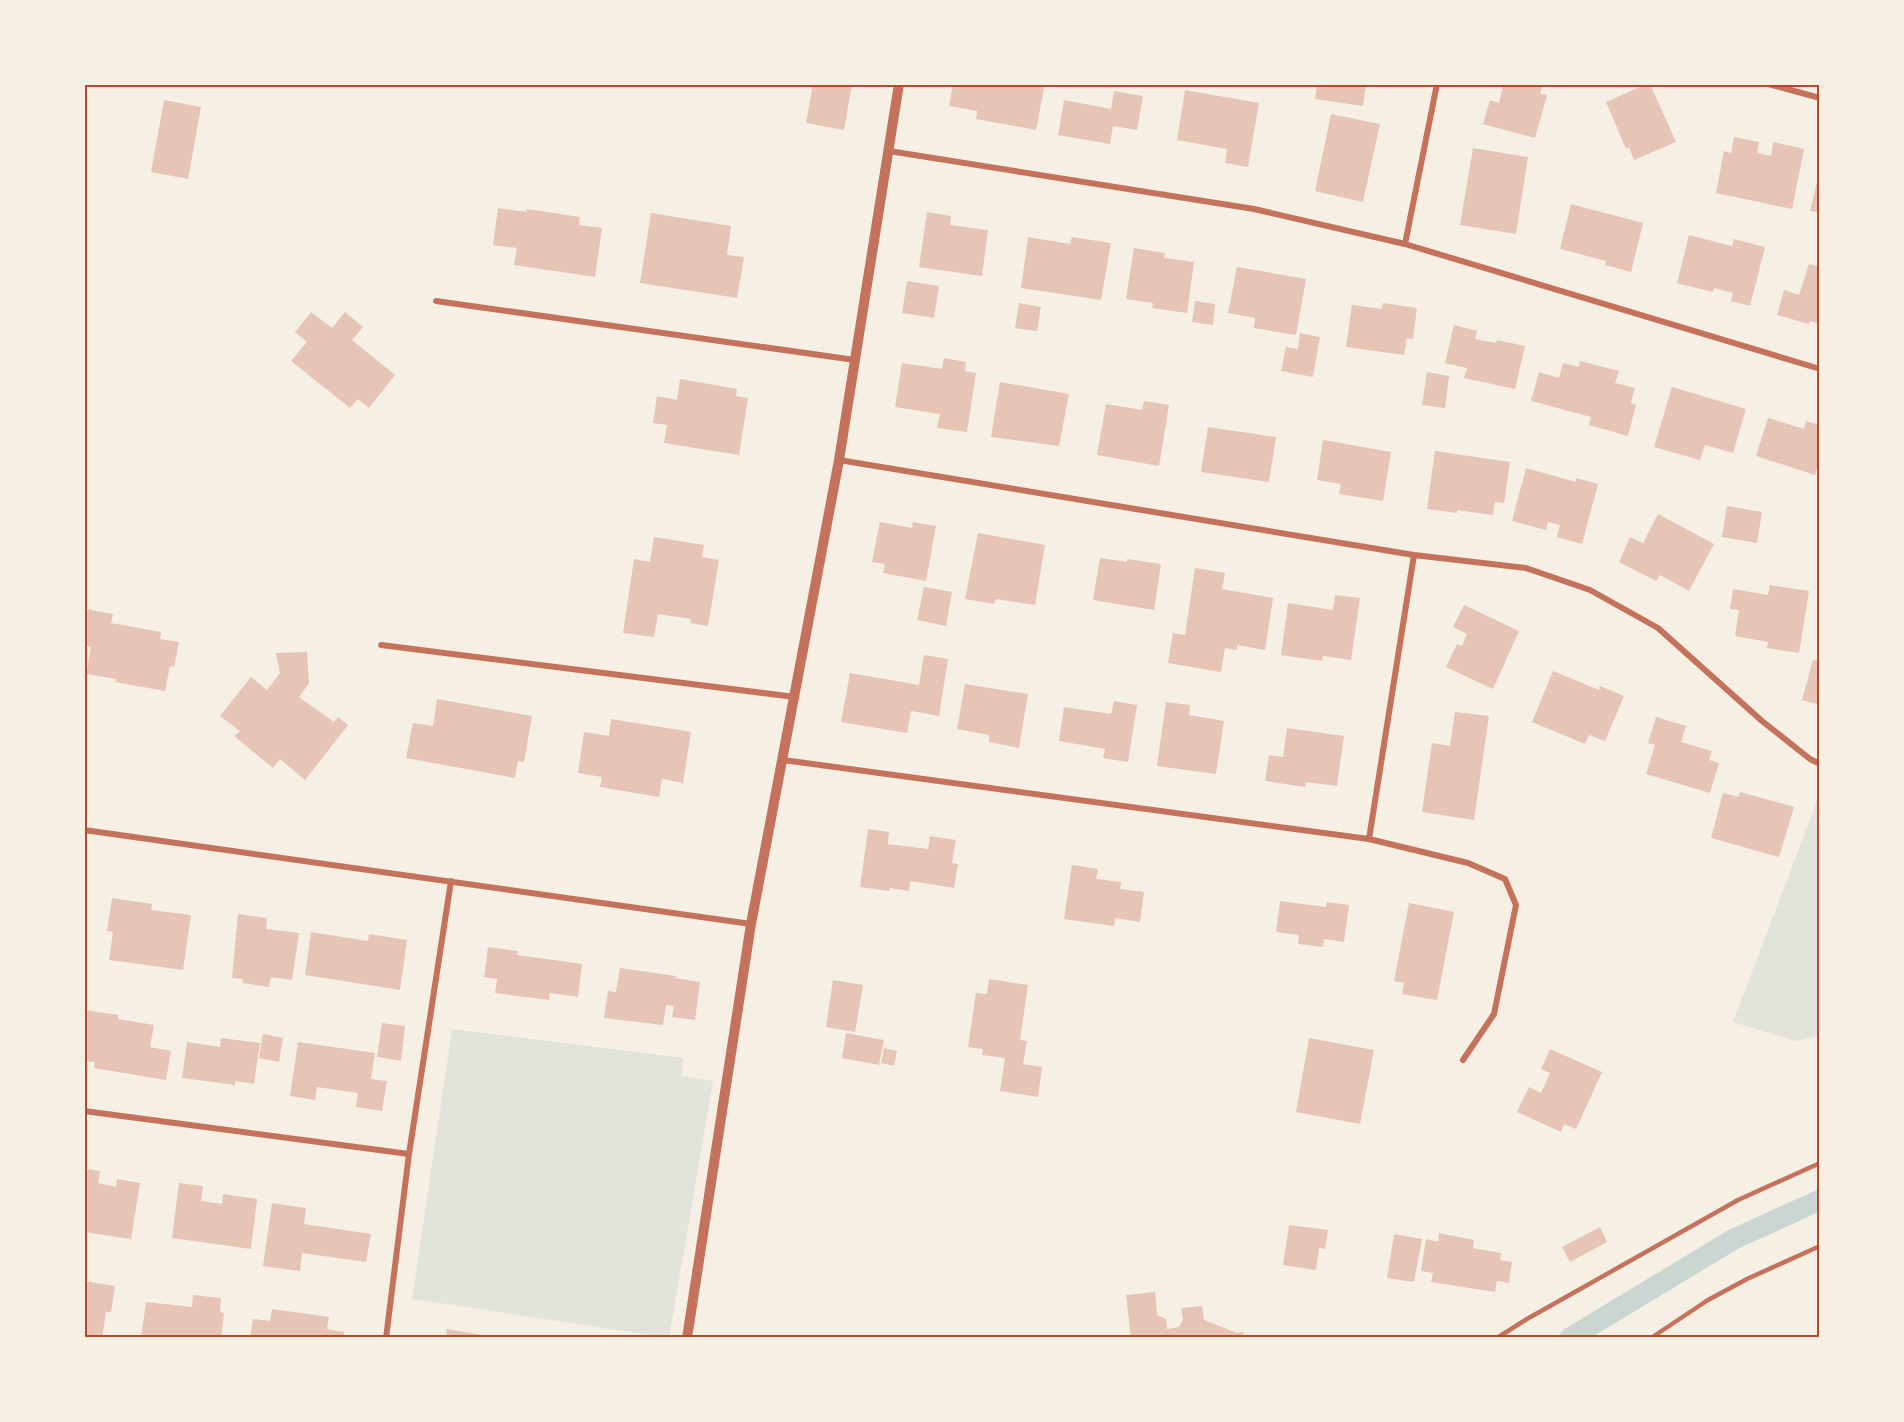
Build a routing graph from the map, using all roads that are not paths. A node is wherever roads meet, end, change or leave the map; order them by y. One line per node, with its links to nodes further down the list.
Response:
1 (899, 84): 5 (street)
2 (1437, 84): 6 (street)
3 (1768, 84): 4 (street)
4 (1820, 98)
5 (889, 151): 6 (street); 8 (street)
6 (1405, 244): 9 (street)
7 (436, 301): 8 (street)
8 (855, 360): 10 (street)
9 (1820, 369)
10 (839, 460): 11 (street); 13 (street)
11 (1414, 555): 15 (street); 17 (street)
12 (381, 645): 13 (street)
13 (795, 697): 14 (street)
14 (783, 760): 17 (street); 19 (street)
15 (1820, 764)
16 (84, 830): 18 (street)
17 (1369, 840): 20 (street)
18 (451, 881): 19 (street); 22 (street)
19 (752, 924): 26 (street)
20 (1463, 1060)
21 (84, 1111): 22 (street)
22 (409, 1154): 25 (street)
23 (1820, 1163): 27 (lane)
24 (1820, 1246): 28 (lane)
25 (386, 1338)
26 (687, 1338)
27 (1497, 1338)
28 (1652, 1338)

